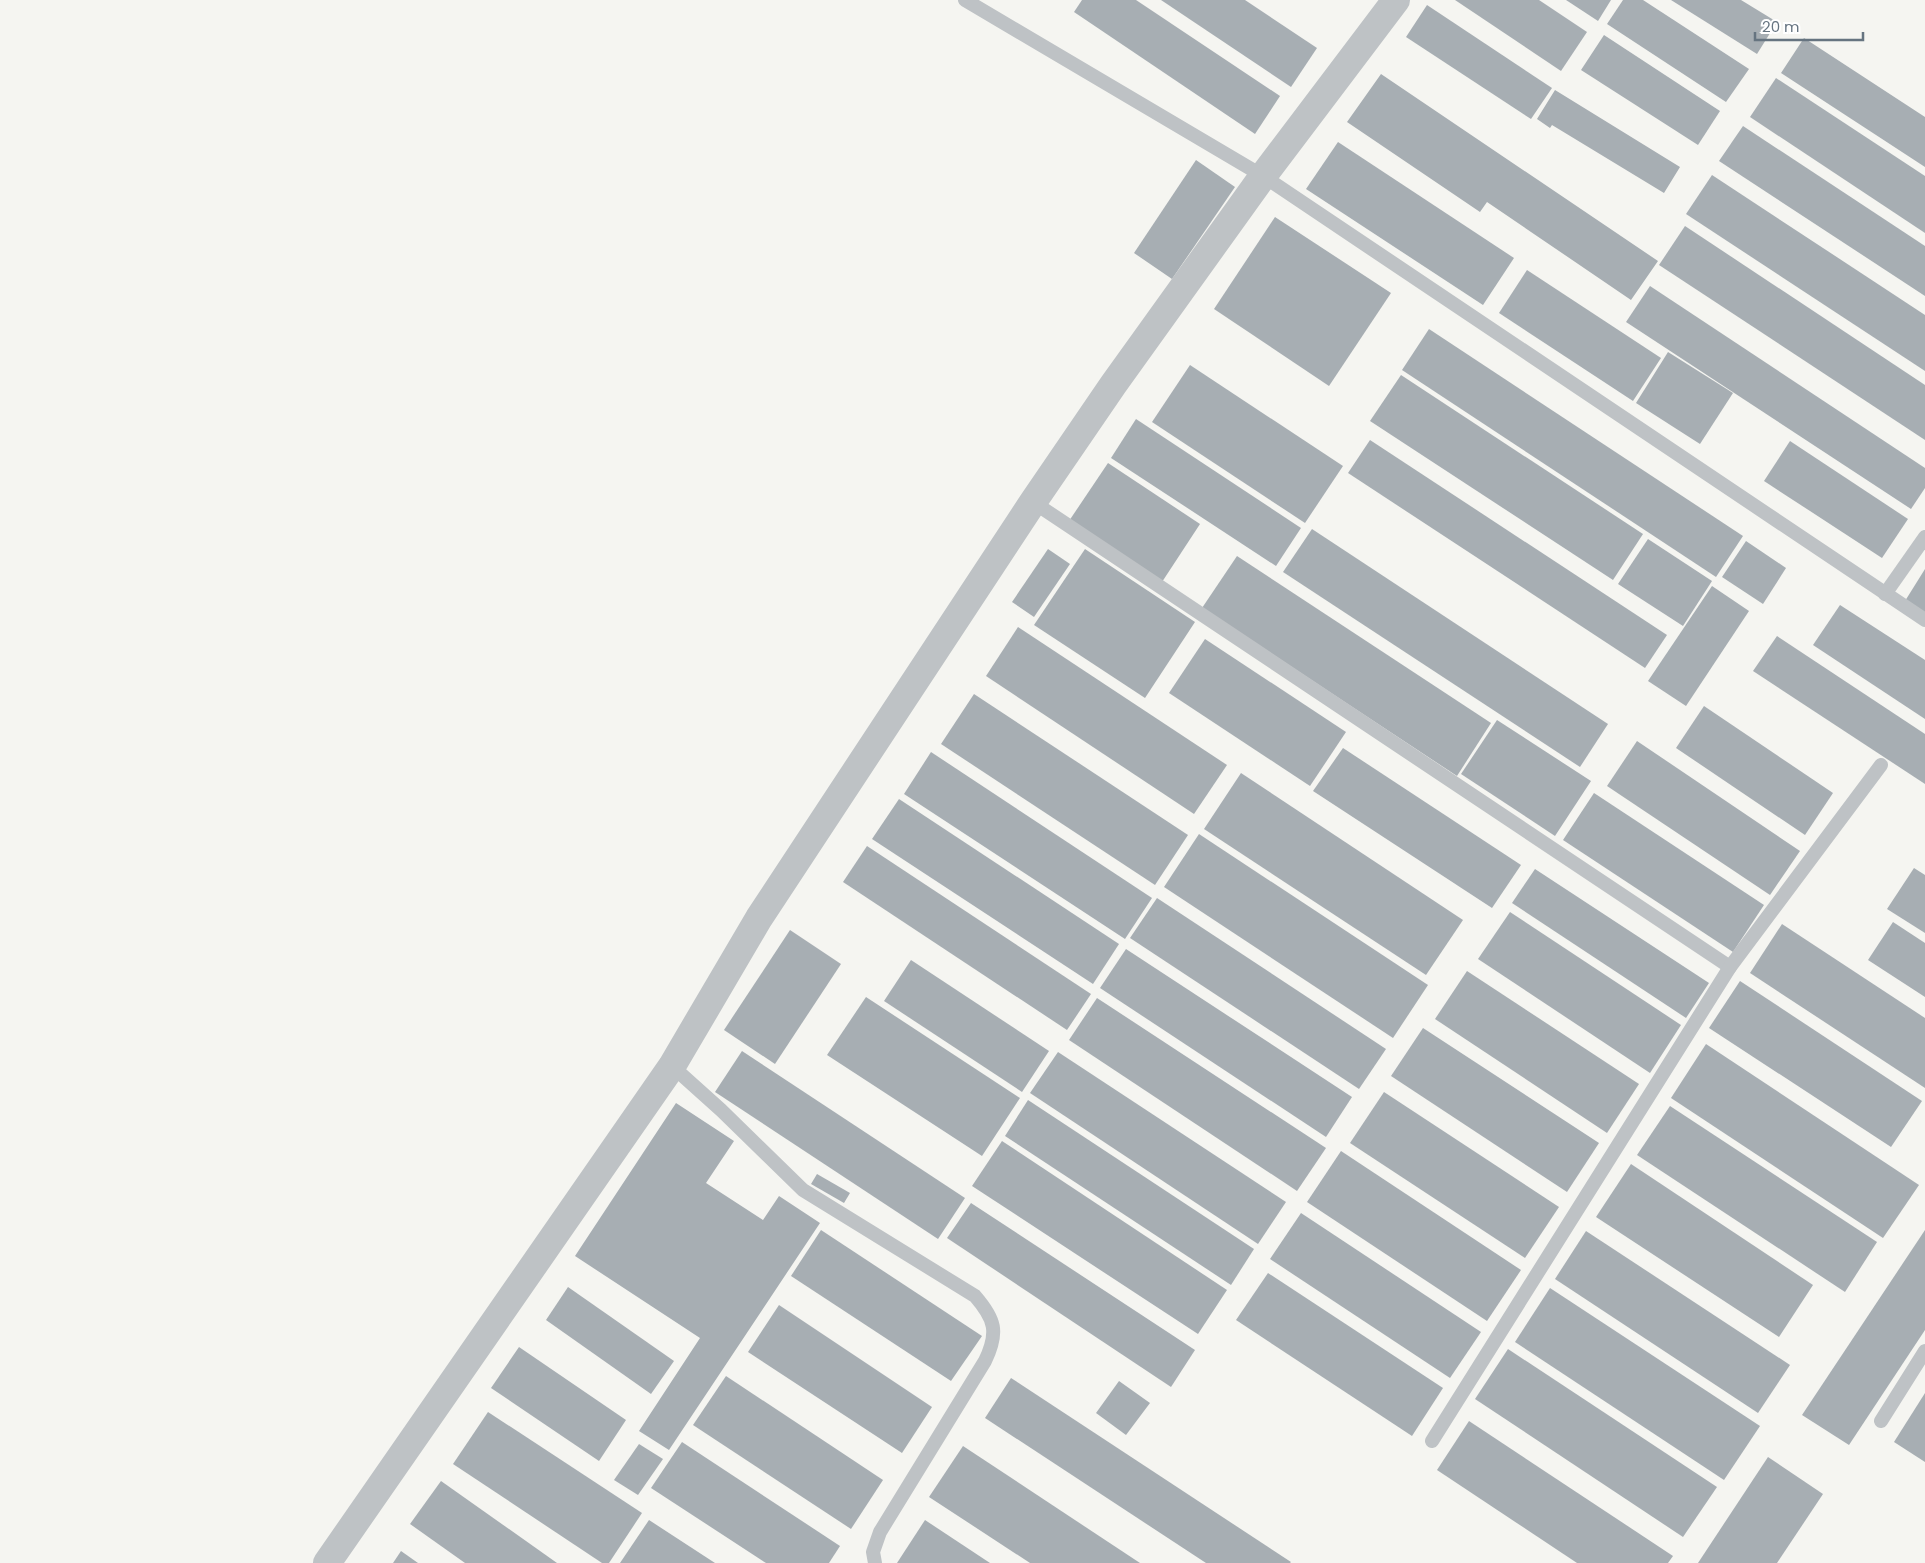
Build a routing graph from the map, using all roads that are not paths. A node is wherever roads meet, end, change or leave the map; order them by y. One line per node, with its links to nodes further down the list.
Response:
1 (966, 0): 3 (lane)
2 (1396, 0): 3 (street)
3 (1263, 176): 4 (street); 6 (lane)
4 (1033, 502): 9 (lane); 10 (street)
5 (1925, 537): 6 (lane)
6 (1885, 594): 7 (lane)
7 (1925, 620)
8 (1880, 766): 9 (lane)
9 (1730, 968): 13 (lane)
10 (672, 1066): 14 (street); 15 (lane)
11 (1925, 1351): 12 (lane)
12 (1881, 1421)
13 (1432, 1440)
14 (327, 1563)
15 (875, 1563)

